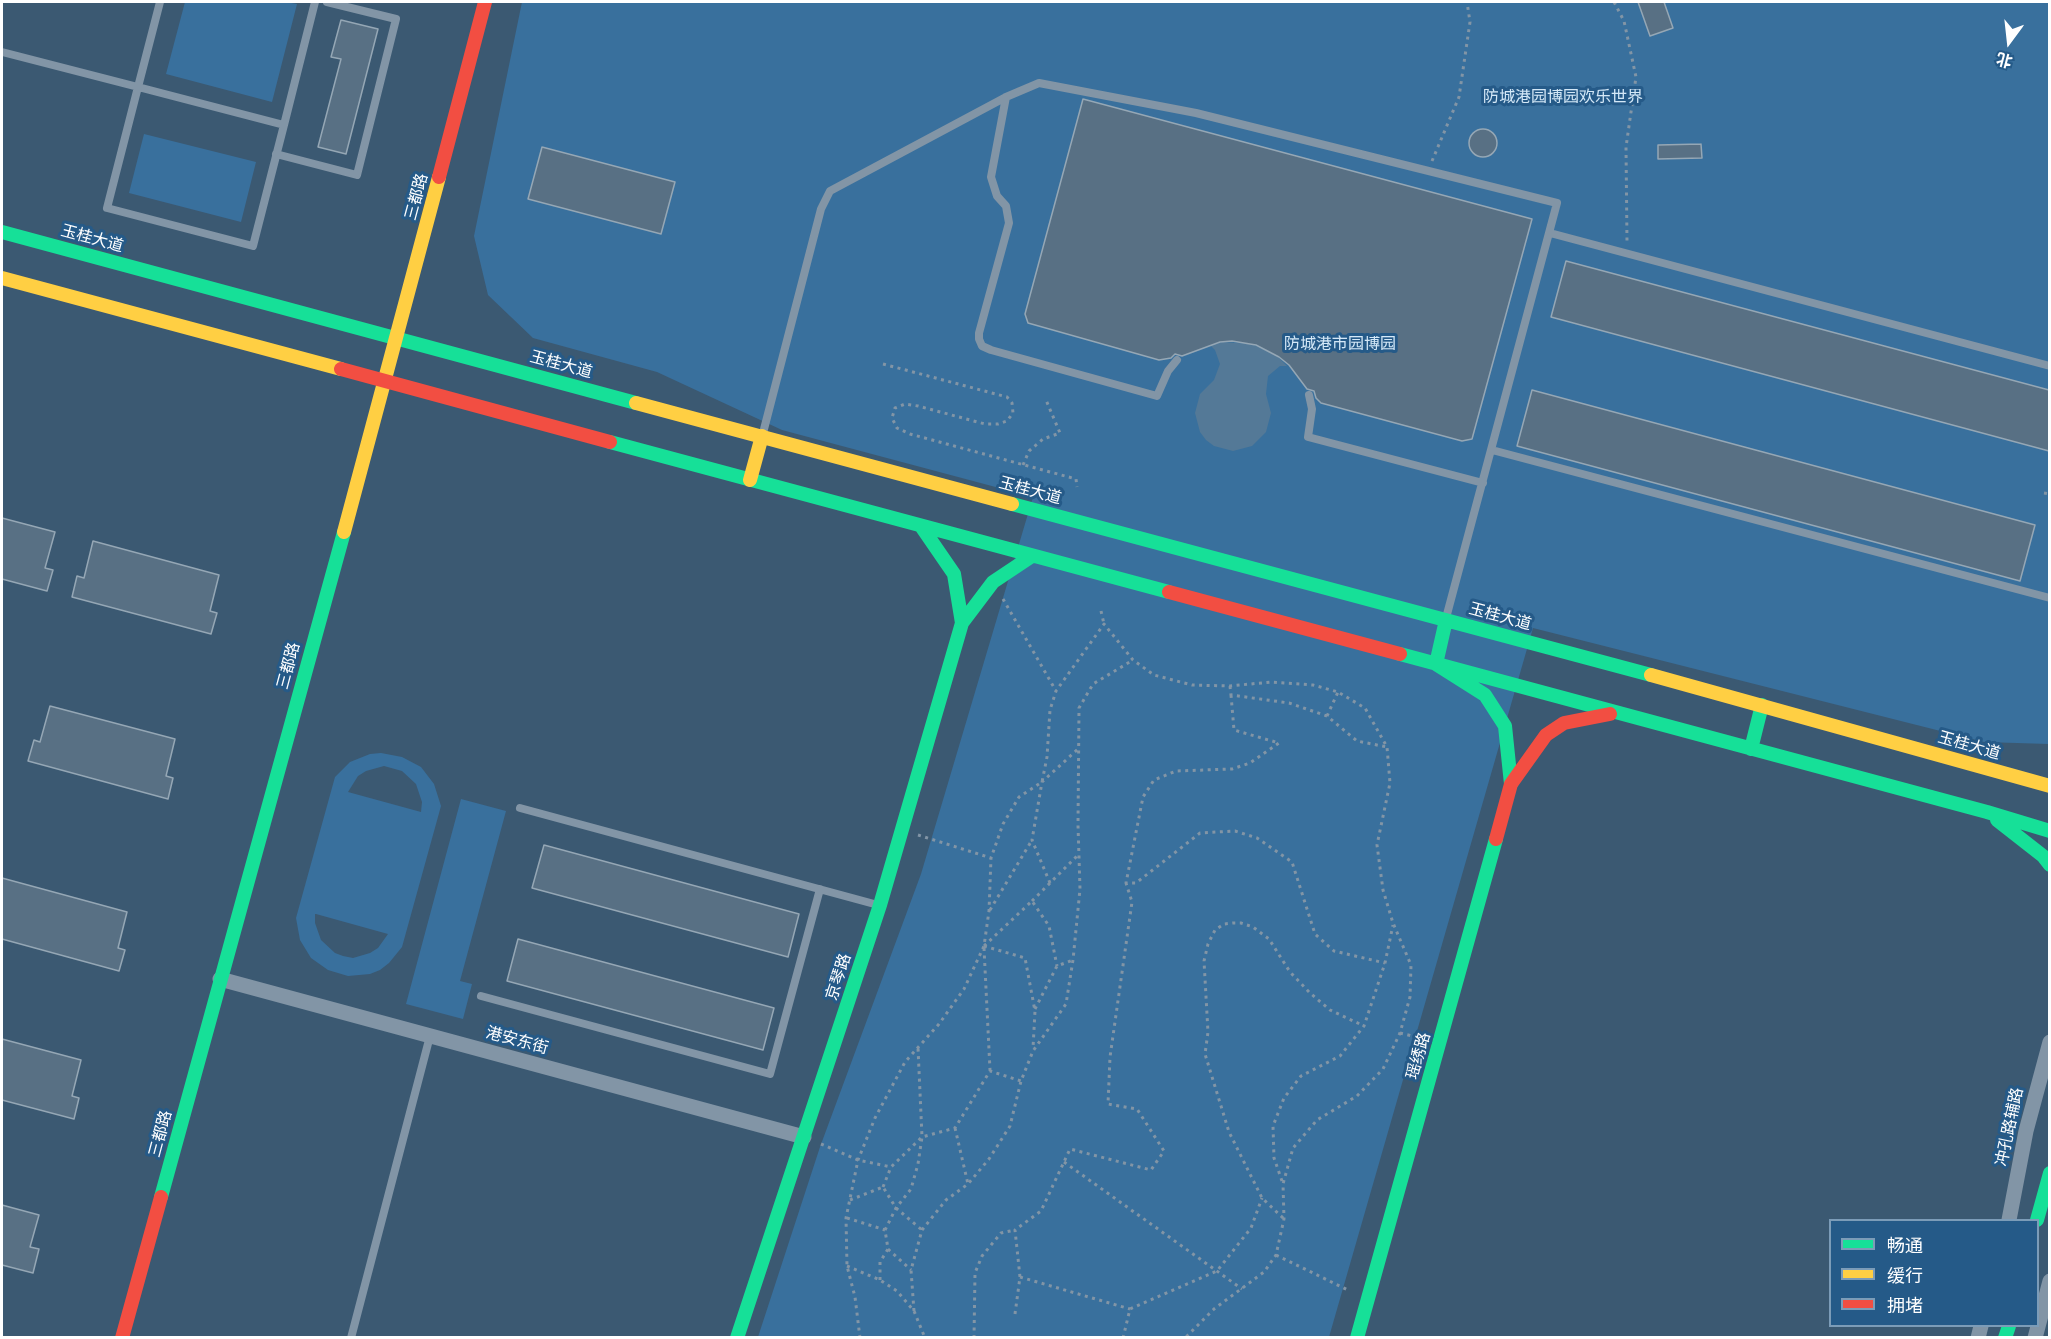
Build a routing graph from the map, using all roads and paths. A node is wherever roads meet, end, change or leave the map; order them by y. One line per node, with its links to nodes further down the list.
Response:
1 (160, 2): 8 (lane)
2 (315, 2): 10 (lane)
3 (327, 2): 11 (lane)
4 (485, 2): 17 (main road, 三都路)
5 (1467, 2): 12 (path)
6 (1614, 2): 15 (path)
7 (2, 52): 8 (lane)
8 (138, 87): 10 (lane); 11 (lane)
9 (1006, 97): 12 (lane); 18 (lane); 24 (lane)
10 (284, 125): 11 (lane)
11 (276, 154)
12 (1428, 171): 14 (lane)
13 (2, 232): 17 (main road, 玉桂大道)
14 (1550, 233): 15 (lane); 25 (lane)
15 (1628, 253): 20 (lane)
16 (2, 278): 21 (main road)
17 (396, 338): 21 (main road, 三都路); 24 (main road, 玉桂大道)
18 (1177, 360)
19 (883, 364): 26 (path)
20 (2049, 366)
21 (385, 381): 27 (main road); 76 (main road, 三都路)
22 (1309, 395): 28 (lane)
23 (1046, 400): 26 (path)
24 (762, 436): 27 (main road); 37 (main road, 玉桂大道)
25 (1492, 450): 28 (lane); 35 (lane)
26 (1023, 465): 29 (path)
27 (750, 480): 32 (main road)
28 (1483, 483): 37 (lane)
29 (1077, 487)
30 (2044, 493): 31 (path)
31 (2049, 494)
32 (921, 526): 33 (main road); 38 (main road)
33 (1032, 556): 34 (main road); 41 (main road)
34 (993, 582): 38 (main road); 43 (path)
35 (2049, 598)
36 (1101, 611): 39 (path)
37 (1446, 620): 41 (main road); 46 (main road, 玉桂大道)
38 (962, 623): 59 (main road, 京琴路)
39 (1104, 624): 40 (path); 43 (path)
40 (1133, 660): 42 (path); 50 (path)
41 (1436, 664): 47 (main road); 55 (main road)
42 (1230, 686): 44 (path); 45 (path)
43 (1056, 691): 54 (path)
44 (1338, 692): 48 (path); 49 (path)
45 (1231, 695): 48 (path); 66 (path)
46 (1762, 705): 51 (main road); 53 (main road, 玉桂大道)
47 (1618, 713): 51 (main road); 55 (main road)
48 (1328, 716): 49 (path)
49 (1387, 747): 71 (path)
50 (1079, 748): 54 (path); 62 (path)
51 (1751, 748): 58 (main road)
52 (2049, 771): 53 (main road)
53 (2002, 772): 56 (main road, 玉桂大道)
54 (1042, 782): 61 (path); 63 (path)
55 (1511, 784): 117 (main road, 瑶绣路)
56 (2049, 786)
57 (520, 808): 67 (lane)
58 (1986, 812): 60 (main road); 64 (main road)
59 (902, 829): 63 (path); 69 (main road, 京琴路)
60 (2049, 831)
61 (1032, 840): 65 (path); 70 (path)
62 (1079, 854): 65 (path); 73 (path)
63 (991, 858): 70 (path)
64 (2049, 865)
65 (1050, 883): 68 (path)
66 (1126, 883): 74 (path); 90 (path)
67 (820, 889): 69 (lane); 77 (lane)
68 (1032, 901): 72 (path); 75 (path)
69 (880, 905): 87 (main road, 京琴路)
70 (989, 911): 72 (path)
71 (1393, 923): 74 (path); 94 (path)
72 (984, 946): 78 (path); 82 (path); 84 (path)
73 (1073, 960): 75 (path); 83 (path)
74 (1385, 963): 79 (path)
75 (1058, 966): 78 (path)
76 (220, 979): 80 (street, 港安东街); 122 (main road, 三都路)
77 (481, 996)
78 (1035, 1011): 83 (path)
79 (1364, 1026): 94 (path); 96 (path)
80 (430, 1036): 87 (street, 港安东街); 123 (lane)
81 (2049, 1042): 102 (street, 冲孔路辅路)
82 (918, 1048): 88 (path); 89 (path)
83 (1033, 1051): 85 (path)
84 (990, 1071): 85 (path); 86 (path)
85 (1021, 1081): 93 (path)
86 (955, 1128): 88 (path); 93 (path)
87 (804, 1137): 89 (path); 124 (main road, 京琴路)
88 (922, 1137): 91 (path); 98 (path)
89 (858, 1160): 91 (path); 97 (path)
90 (1064, 1162): 107 (path); 112 (path)
91 (891, 1167): 95 (path)
92 (2049, 1173): 103 (main road)
93 (968, 1184): 106 (path)
94 (1283, 1184): 101 (path)
95 (883, 1187): 97 (path); 98 (path)
96 (1262, 1198): 101 (path); 112 (path)
97 (850, 1200): 100 (path)
98 (896, 1208): 105 (path); 106 (path)
99 (2049, 1214): 104 (main road)
100 (846, 1218): 105 (path); 110 (path)
101 (1284, 1219): 109 (path)
102 (2009, 1219)
103 (2038, 1219)
104 (2039, 1229)
105 (885, 1230): 108 (path)
106 (922, 1230): 111 (path)
107 (1015, 1230): 113 (path); 127 (path)
108 (888, 1249): 111 (path); 114 (path)
109 (1276, 1255): 116 (path); 117 (path)
110 (847, 1266): 114 (path); 125 (path)
111 (911, 1270): 119 (path)
112 (1217, 1271): 116 (path); 118 (path)
113 (1020, 1277): 118 (path); 120 (path)
114 (880, 1280): 119 (path)
115 (2049, 1281): 121 (street)
116 (1242, 1289): 129 (path)
117 (1368, 1300): 130 (main road, 瑶绣路)
118 (1130, 1309): 128 (path)
119 (914, 1311): 126 (path)
120 (1015, 1314)
121 (2039, 1322)
122 (122, 1338)
123 (351, 1338)
124 (737, 1338)
125 (860, 1338)
126 (925, 1338)
127 (974, 1338)
128 (1123, 1338)
129 (1185, 1338)
130 (1357, 1338)

